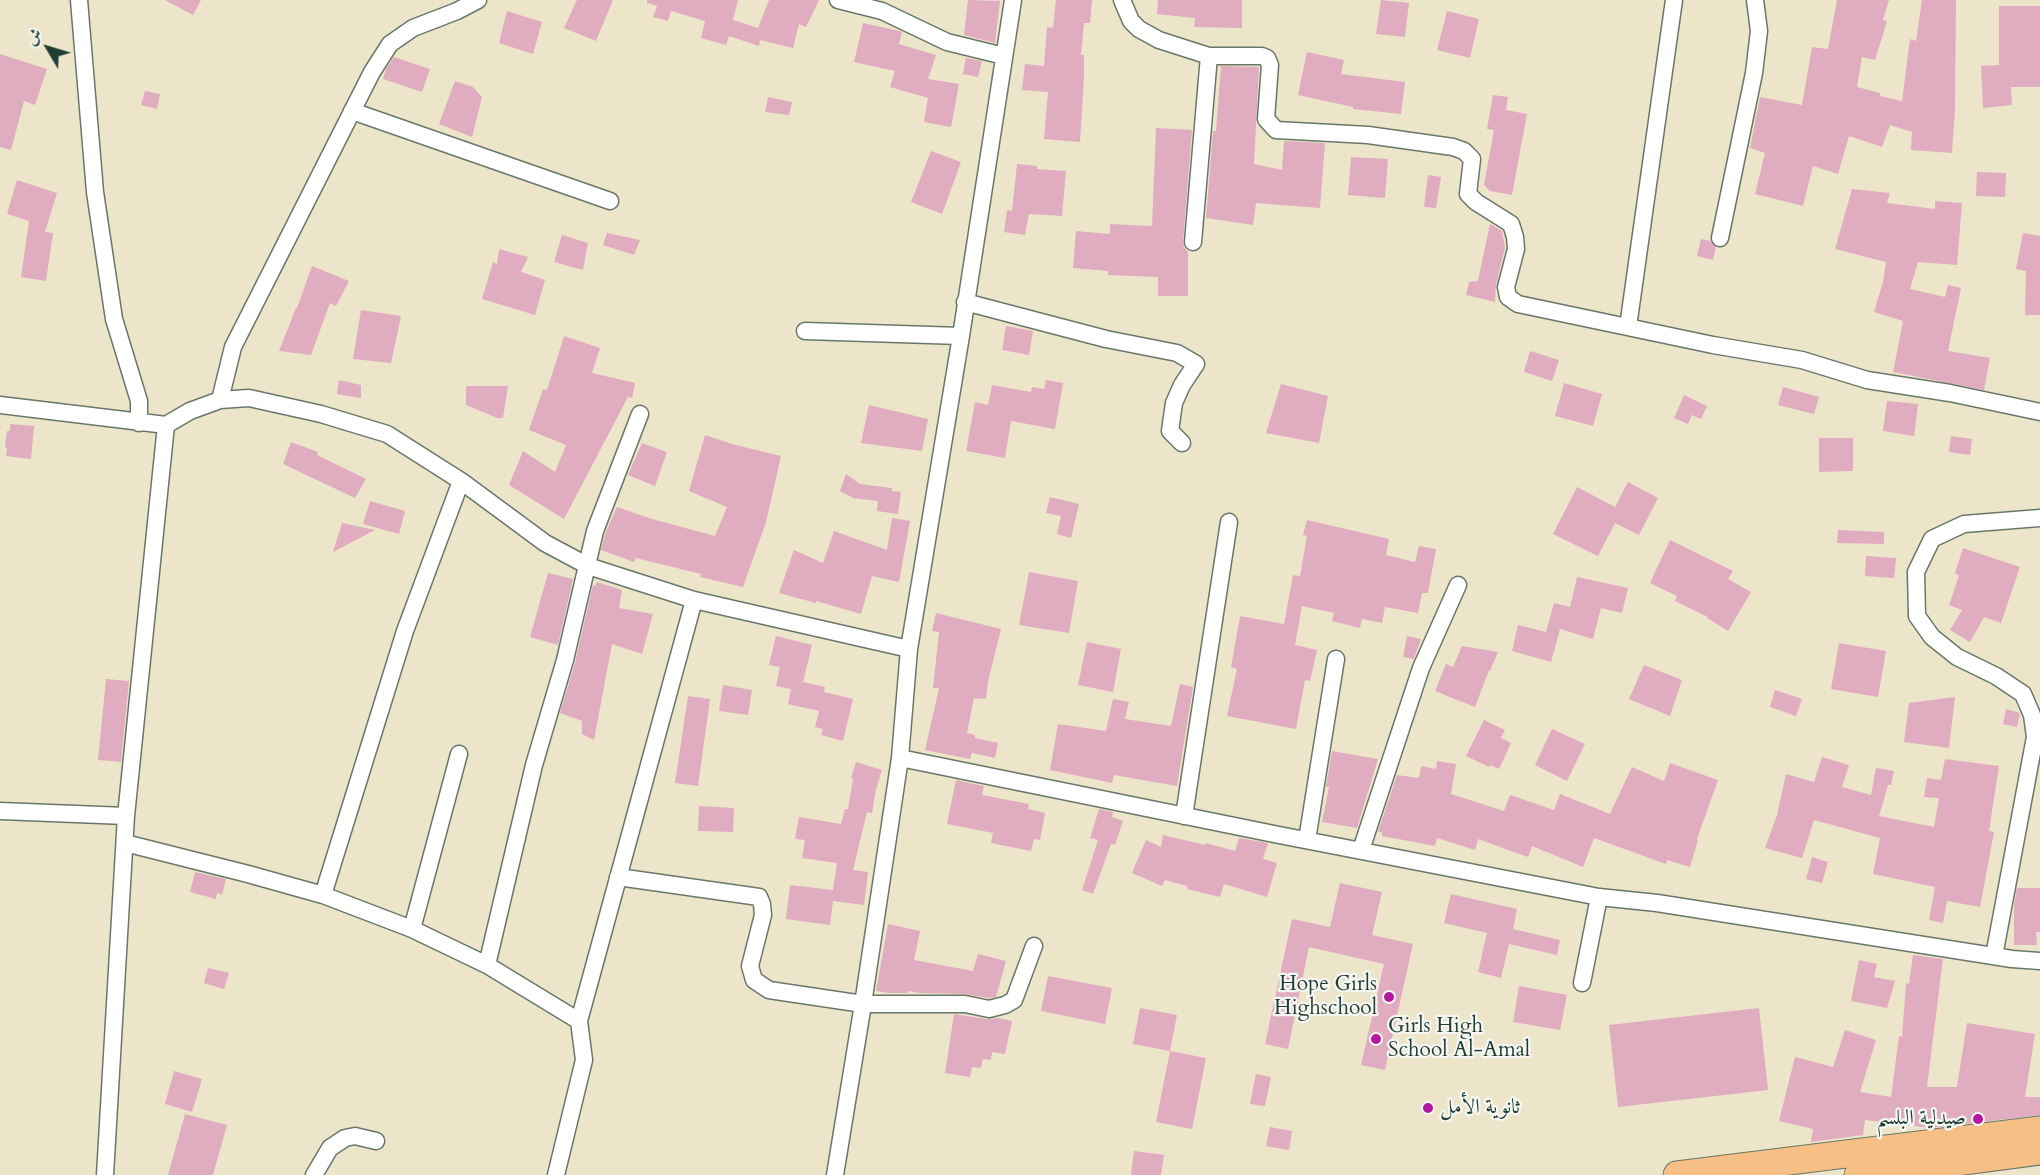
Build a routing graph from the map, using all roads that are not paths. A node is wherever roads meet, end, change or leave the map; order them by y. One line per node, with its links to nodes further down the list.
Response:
1 (79, 0): 22 (street)
2 (478, 0): 10 (street)
3 (838, 0): 8 (street)
4 (1013, 0): 8 (street)
5 (1122, 0): 9 (street)
6 (1674, 0): 15 (street)
7 (1755, 0): 12 (street)
8 (1004, 56): 14 (street)
9 (1209, 56): 13 (street); 15 (street)
10 (352, 111): 11 (street); 18 (street)
11 (610, 201)
12 (1720, 238)
13 (1193, 242)
14 (966, 303): 17 (street); 24 (street)
15 (1628, 327): 20 (street)
16 (805, 331): 17 (street)
17 (961, 336): 31 (street)
18 (220, 400): 23 (street); 25 (street)
19 (0, 405): 22 (street)
20 (2040, 412)
21 (640, 414): 28 (street)
22 (139, 423): 23 (street)
23 (166, 425): 36 (street)
24 (1182, 443)
25 (461, 481): 28 (street); 42 (street)
26 (2040, 518): 46 (street)
27 (1229, 522): 37 (street)
28 (588, 566): 30 (street); 48 (street)
29 (1458, 585): 40 (street)
30 (693, 600): 31 (street); 41 (street)
31 (909, 649): 34 (street)
32 (1336, 659): 38 (street)
33 (459, 754): 44 (street)
34 (900, 758): 37 (street); 50 (street)
35 (0, 811): 36 (street)
36 (126, 816): 39 (street)
37 (1184, 816): 38 (street)
38 (1307, 840): 40 (street)
39 (124, 843): 42 (street); 56 (street)
40 (1361, 850): 43 (street)
41 (618, 877): 50 (street); 51 (street)
42 (323, 895): 44 (street)
43 (1599, 897): 46 (street); 49 (street)
44 (412, 929): 48 (street)
45 (1034, 946): 50 (street)
46 (1994, 956): 47 (street)
47 (2040, 961)
48 (487, 965): 51 (street)
49 (1582, 983)
50 (863, 1004): 59 (street)
51 (579, 1021): 58 (street)
52 (2040, 1131): 60 (main road)
53 (376, 1141): 57 (street)
54 (2040, 1151): 55 (main road)
55 (1909, 1172): 61 (main road)
56 (105, 1175)
57 (314, 1175)
58 (556, 1175)
59 (835, 1175)
60 (1677, 1175)
61 (1858, 1175)

